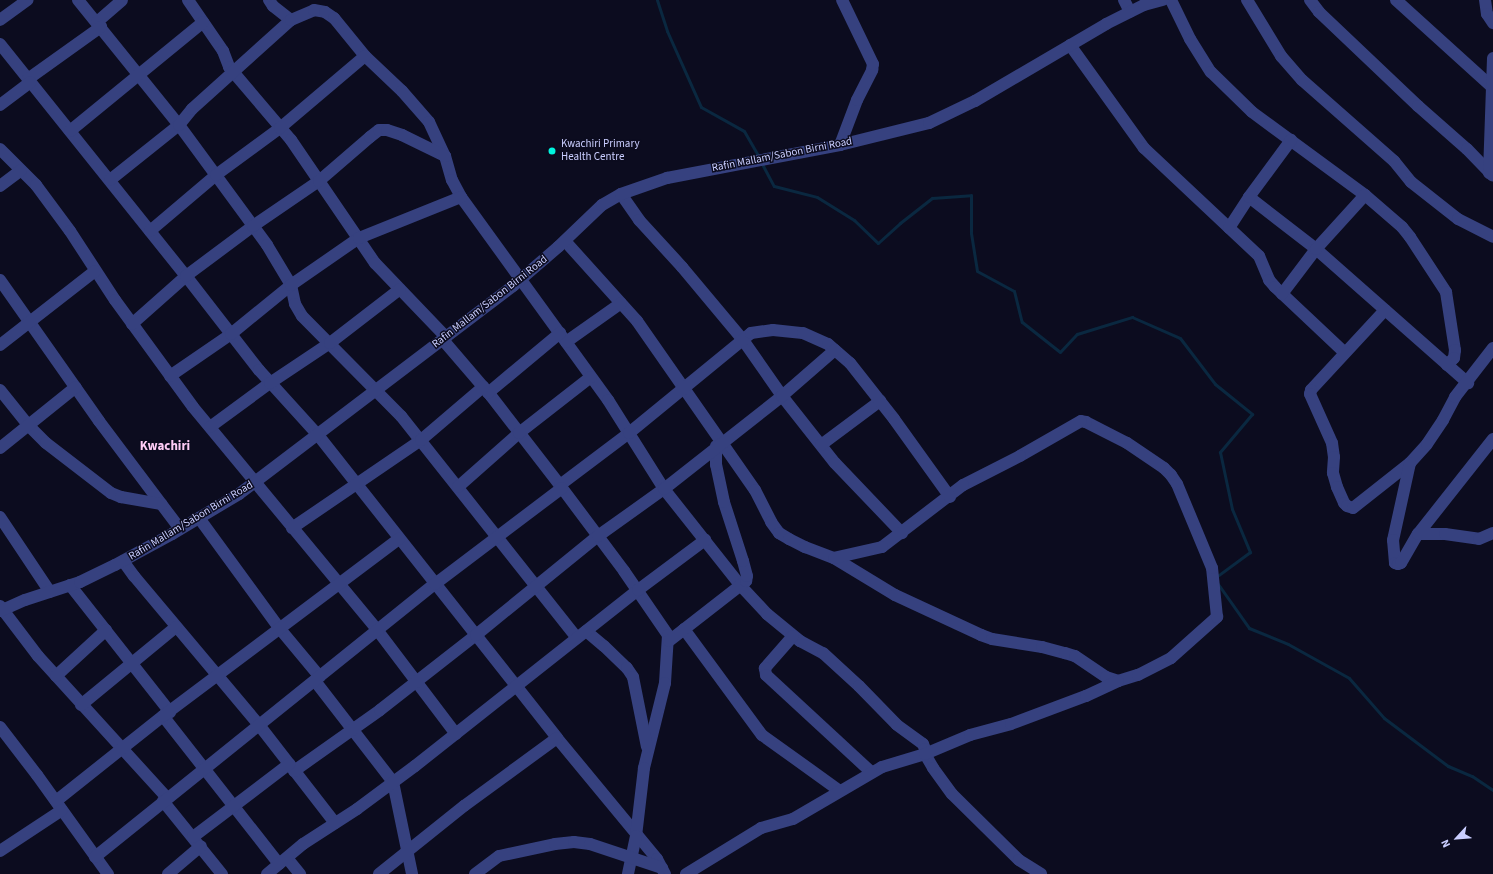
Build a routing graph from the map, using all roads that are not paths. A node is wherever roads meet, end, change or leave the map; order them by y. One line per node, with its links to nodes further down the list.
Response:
1 (28, 0): 15 (street)
2 (78, 0): 19 (street)
3 (122, 0): 19 (street)
4 (188, 0): 17 (street)
5 (269, 0): 16 (street)
6 (842, 0): 34 (street)
7 (1124, 0): 14 (street)
8 (1163, 0): 14 (street, Rafin Mallam/Sabon Birni Road)
9 (1171, 0): 33 (street)
10 (1247, 0): 50 (street)
11 (1310, 0): 38 (street)
12 (1396, 0): 27 (street)
13 (1485, 0): 18 (street)
14 (1130, 12): 21 (street, Rafin Mallam/Sabon Birni Road)
15 (0, 20)
16 (291, 20): 22 (street); 24 (street)
17 (203, 22): 24 (street); 25 (street)
18 (1493, 23)
19 (99, 25): 25 (street); 26 (street)
20 (0, 44): 26 (street)
21 (1070, 45): 34 (street, Rafin Mallam/Sabon Birni Road); 48 (street)
22 (365, 56): 31 (street); 36 (street)
23 (1493, 58): 27 (street)
24 (234, 73): 30 (street); 31 (street)
25 (139, 75): 30 (street); 32 (street)
26 (29, 80): 29 (street); 32 (street)
27 (1492, 87): 28 (street)
28 (1492, 101): 38 (street)
29 (0, 105)
30 (179, 125): 39 (street); 40 (street)
31 (280, 128): 39 (street); 41 (street)
32 (70, 131): 40 (street)
33 (1291, 140): 44 (street); 46 (street)
34 (840, 144): 43 (street, Rafin Mallam/Sabon Birni Road)
35 (0, 149): 37 (street)
36 (445, 156): 41 (street); 45 (street)
37 (21, 170): 42 (street); 54 (street)
38 (1491, 174)
39 (216, 175): 47 (street); 49 (street)
40 (110, 180): 49 (street)
41 (319, 181): 47 (street); 51 (street)
42 (0, 186)
43 (621, 194): 52 (street, Rafin Mallam/Sabon Birni Road); 68 (street)
44 (1364, 195): 53 (street); 74 (street)
45 (461, 197): 51 (street); 57 (street)
46 (1248, 197): 48 (street); 53 (street)
47 (253, 226): 55 (street); 58 (street)
48 (1229, 228): 60 (street)
49 (150, 231): 55 (street)
50 (1493, 237)
51 (358, 238): 58 (street); 59 (street)
52 (565, 241): 57 (street, Rafin Mallam/Sabon Birni Road); 61 (street)
53 (1316, 249): 60 (street); 62 (street)
54 (95, 271): 63 (street); 64 (street)
55 (186, 276): 64 (street); 65 (street)
56 (0, 280): 63 (street)
57 (521, 280): 66 (street); 67 (street, Rafin Mallam/Sabon Birni Road)
58 (291, 285): 65 (street); 69 (street)
59 (400, 290): 67 (street); 69 (street)
60 (1282, 294): 73 (street)
61 (621, 303): 66 (street); 80 (street)
62 (1385, 310): 73 (street); 74 (street)
63 (30, 322): 70 (street); 79 (street)
64 (132, 324): 75 (street)
65 (231, 334): 75 (street); 77 (street)
66 (563, 337): 76 (street); 83 (street)
67 (444, 339): 82 (street, Rafin Mallam/Sabon Birni Road); 83 (street)
68 (743, 340): 72 (street); 80 (street); 84 (street)
69 (330, 343): 77 (street); 82 (street)
70 (0, 345)
71 (1493, 348): 78 (street)
72 (835, 350): 84 (street); 85 (street)
73 (1344, 352): 96 (street)
74 (1447, 365): 78 (street)
75 (170, 376): 87 (street)
76 (591, 377): 88 (street); 89 (street)
77 (270, 383): 87 (street); 90 (street)
78 (1468, 383): 96 (street)
79 (76, 387): 86 (street); 103 (street)
80 (684, 387): 89 (street); 93 (street)
81 (0, 390): 86 (street)
82 (377, 390): 90 (street, Rafin Mallam/Sabon Birni Road); 91 (street)
83 (485, 390): 88 (street); 91 (street)
84 (782, 396): 93 (street); 94 (street)
85 (880, 401): 94 (street); 102 (street)
86 (28, 425): 95 (street); 103 (street)
87 (210, 428): 97 (street)
88 (519, 433): 99 (street); 100 (street)
89 (629, 433): 100 (street); 101 (street)
90 (318, 435): 97 (street, Rafin Mallam/Sabon Birni Road); 98 (street)
91 (421, 440): 98 (street); 99 (street)
92 (1493, 440): 110 (street)
93 (719, 444): 101 (street); 115 (street); 120 (street)
94 (821, 445): 108 (street)
95 (0, 448)
96 (1410, 463): 110 (street)
97 (256, 482): 105 (street, Rafin Mallam/Sabon Birni Road); 106 (street)
98 (356, 485): 106 (street); 113 (street)
99 (458, 486): 112 (street)
100 (561, 486): 111 (street); 112 (street)
101 (664, 489): 111 (street); 114 (street)
102 (950, 496): 108 (street); 139 (street)
103 (161, 504): 107 (street)
104 (0, 518): 123 (street)
105 (198, 518): 107 (street, Rafin Mallam/Sabon Birni Road); 127 (street)
106 (292, 528): 117 (street)
107 (180, 529): 116 (street, Rafin Mallam/Sabon Birni Road)
108 (902, 533): 115 (street)
109 (1493, 533): 110 (street)
110 (1418, 534)
111 (598, 536): 121 (street); 122 (street)
112 (498, 538): 118 (street); 121 (street)
113 (399, 539): 117 (street); 118 (street)
114 (705, 540): 120 (street); 122 (street)
115 (834, 558): 139 (street)
116 (123, 561): 119 (street, Rafin Mallam/Sabon Birni Road); 125 (street)
117 (339, 584): 127 (street); 129 (street)
118 (435, 584): 129 (street); 130 (street)
119 (70, 585): 123 (street, Rafin Mallam/Sabon Birni Road); 128 (street)
120 (740, 585): 126 (street); 132 (street)
121 (536, 586): 130 (street); 131 (street)
122 (638, 590): 131 (street); 133 (street)
123 (50, 592): 124 (street, Rafin Mallam/Sabon Birni Road)
124 (1, 609): 136 (street)
125 (176, 627): 134 (street); 135 (street)
126 (684, 628): 133 (street); 155 (street)
127 (280, 629): 135 (street); 137 (street)
128 (106, 630): 134 (street); 136 (street)
129 (378, 631): 137 (street); 138 (street)
130 (476, 635): 138 (street); 140 (street)
131 (582, 635): 140 (street); 149 (street)
132 (794, 636): 150 (street); 153 (street)
133 (669, 641): 149 (street)
134 (132, 662): 141 (street); 142 (street)
135 (217, 675): 142 (street); 143 (street)
136 (56, 676): 141 (street)
137 (317, 679): 143 (street); 145 (street)
138 (415, 681): 145 (street); 146 (street)
139 (1118, 681): 150 (street)
140 (517, 686): 146 (street); 147 (street)
141 (81, 705): 148 (street)
142 (167, 714): 148 (street); 152 (street)
143 (259, 725): 151 (street); 152 (street)
144 (0, 727): 157 (street)
145 (352, 730): 151 (street); 154 (street)
146 (456, 734): 154 (street)
147 (557, 738): 160 (street); 163 (street)
148 (122, 748): 156 (street); 157 (street)
149 (648, 750): 160 (street)
150 (925, 754): 153 (street); 178 (street)
151 (291, 767): 158 (street); 159 (street)
152 (204, 768): 156 (street); 158 (street)
153 (871, 772): 155 (street)
154 (392, 782): 159 (street); 163 (street)
155 (840, 791): 177 (street)
156 (165, 800): 161 (street); 164 (street)
157 (59, 806): 162 (street); 164 (street)
158 (235, 806): 161 (street); 166 (street)
159 (335, 823): 166 (street)
160 (636, 836): 165 (street); 167 (street)
161 (197, 842): 169 (street); 170 (street)
162 (0, 851)
163 (408, 851): 173 (street); 174 (street)
164 (95, 857): 168 (street)
165 (632, 857): 167 (street); 175 (street); 176 (street)
166 (283, 861): 171 (street); 172 (street)
167 (664, 871)
168 (108, 874)
169 (168, 874)
170 (222, 874)
171 (267, 874)
172 (300, 874)
173 (379, 874)
174 (412, 874)
175 (475, 874)
176 (628, 874)
177 (686, 874)
178 (1041, 874)

